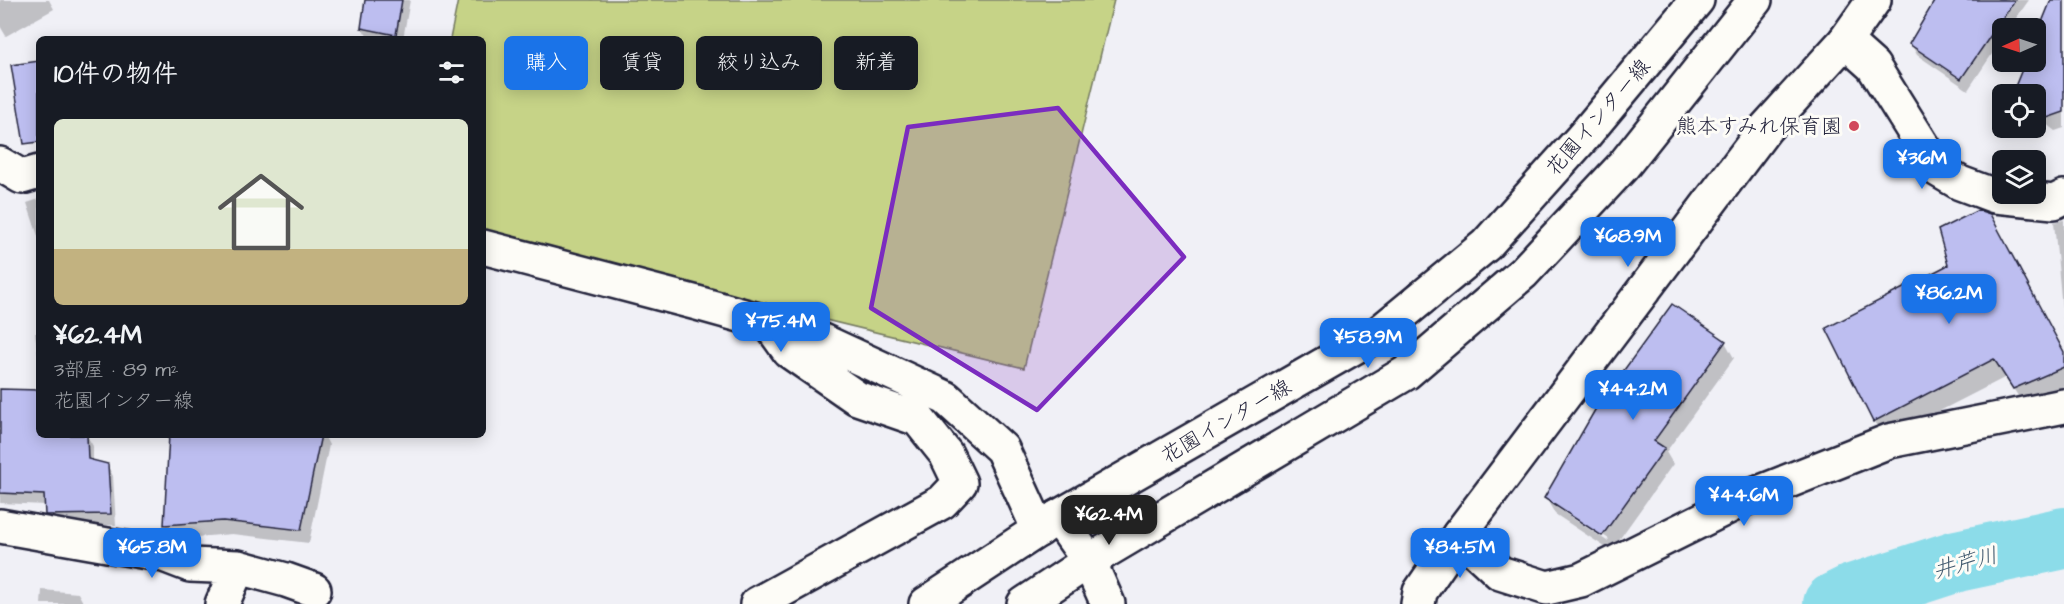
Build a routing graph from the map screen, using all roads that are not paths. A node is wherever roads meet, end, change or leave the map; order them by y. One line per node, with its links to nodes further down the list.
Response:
1 (1697, 0): 11 (main road, 花園インター線)
2 (1755, 0): 14 (main road)
3 (1874, 0): 4 (main road)
4 (1845, 41): 7 (main road); 13 (main road)
5 (0, 164): 6 (main road)
6 (36, 173)
7 (2064, 197)
8 (486, 248): 9 (main road)
9 (769, 323): 11 (main road); 18 (main road)
10 (2064, 406): 13 (main road)
11 (1048, 524): 14 (main road); 19 (main road, 花園インター線)
12 (0, 526): 15 (main road)
13 (1459, 535): 22 (main road)
14 (1089, 561): 20 (main road); 21 (main road)
15 (238, 567): 16 (main road); 17 (main road)
16 (314, 590)
17 (222, 604)
18 (757, 604)
19 (926, 604)
20 (1024, 604)
21 (1108, 604)
22 (1418, 604)

